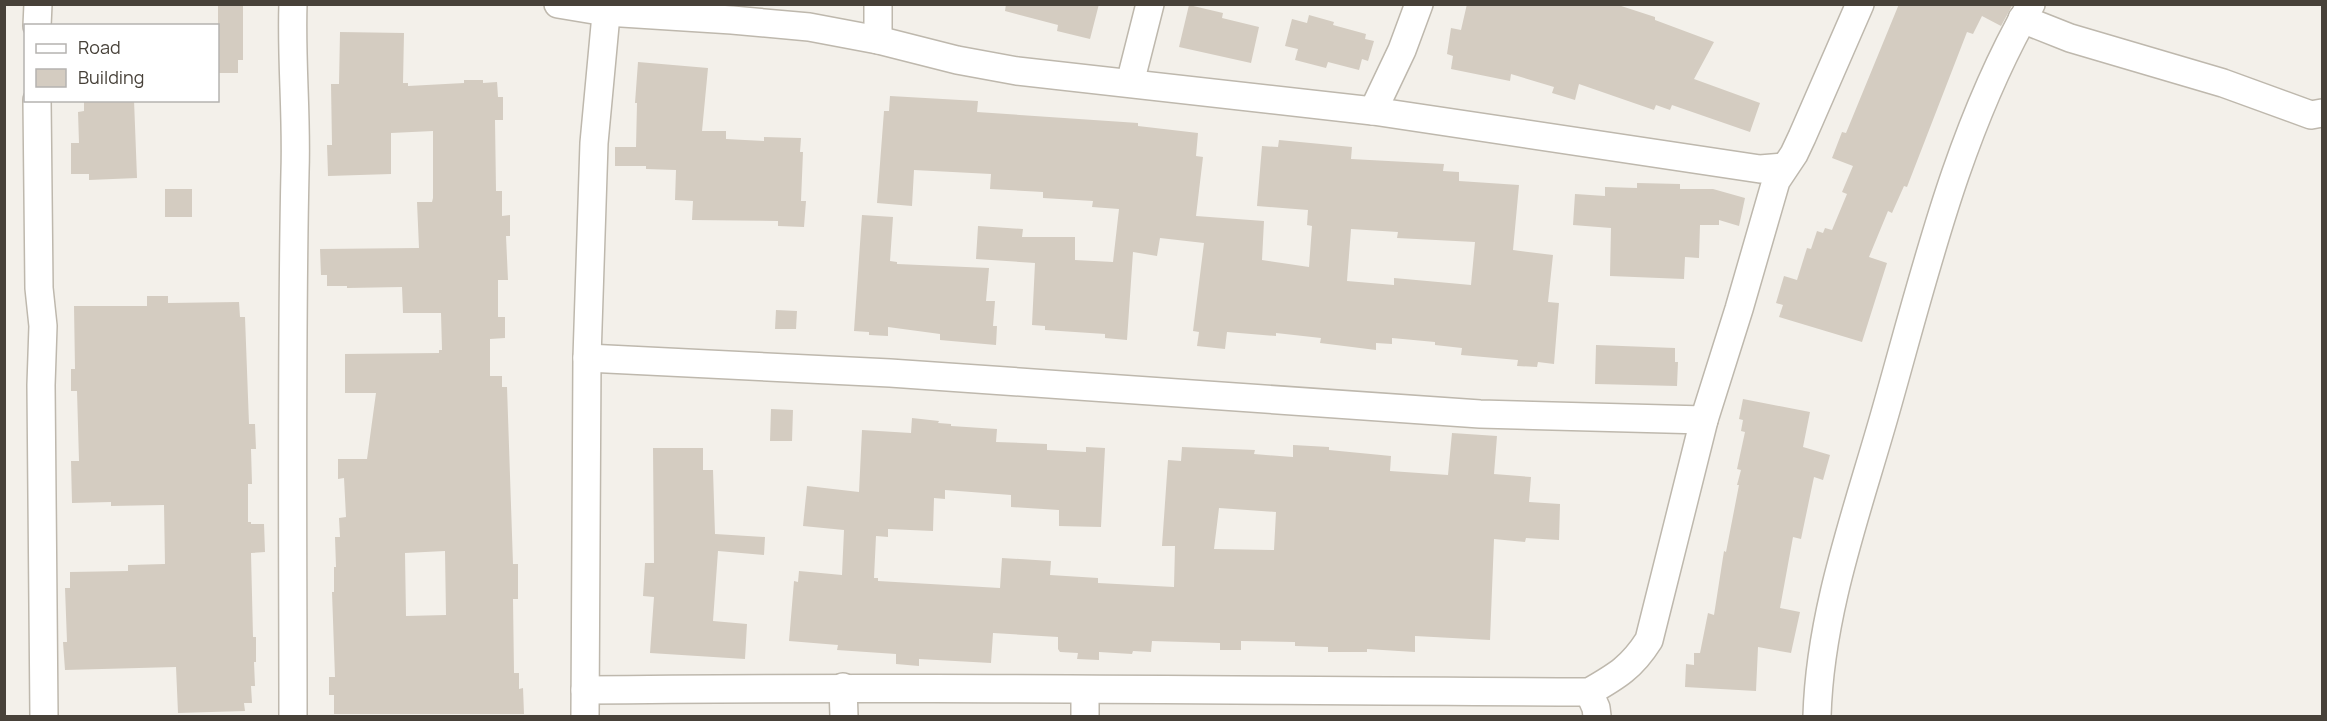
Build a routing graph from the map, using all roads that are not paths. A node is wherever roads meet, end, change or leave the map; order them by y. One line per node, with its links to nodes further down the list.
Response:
1 (38, 4): 10 (street)
2 (293, 4): 24 (street)
3 (558, 4): 8 (street)
4 (878, 4): 11 (street)
5 (1150, 4): 12 (street)
6 (1419, 4): 14 (street)
7 (1860, 4): 16 (street)
8 (606, 8): 11 (street); 17 (street)
9 (2026, 12): 15 (street); 27 (street)
10 (37, 24)
11 (878, 40): 12 (street)
12 (1130, 83): 14 (street)
13 (37, 102): 23 (street)
14 (1373, 111): 16 (street)
15 (2322, 113)
16 (1784, 167): 18 (street)
17 (587, 358): 18 (street); 20 (street)
18 (1704, 420): 22 (street)
19 (843, 687): 20 (street); 21 (street); 26 (street)
20 (585, 690): 25 (street)
21 (1085, 704): 22 (street)
22 (1593, 704)
23 (44, 717)
24 (293, 717)
25 (585, 717)
26 (844, 717)
27 (1816, 717)

